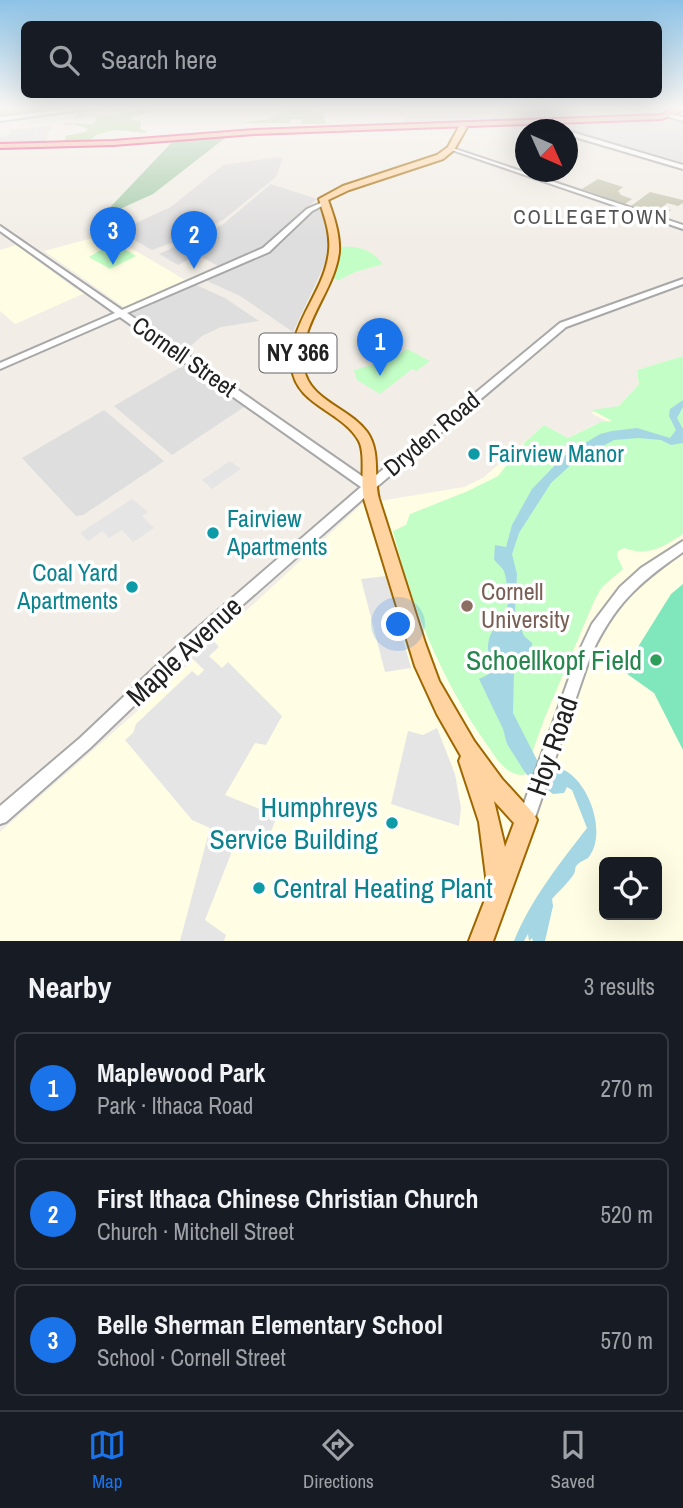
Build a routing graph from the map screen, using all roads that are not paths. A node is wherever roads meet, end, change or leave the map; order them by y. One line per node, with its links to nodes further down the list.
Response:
1 (448, 150): 5 (main road)
2 (457, 150): 6 (street)
3 (625, 150): 4 (street)
4 (683, 167)
5 (324, 201): 9 (street); 11 (main road, NY 366)
6 (683, 227)
7 (0, 228): 9 (street, Cornell Street)
8 (683, 281): 11 (street, Dryden Road)
9 (121, 312): 10 (street); 11 (street, Cornell Street)
10 (0, 366)
11 (369, 487): 13 (main road, Dryden Road / NY 366); 14 (street, Maple Avenue)
12 (683, 546): 15 (street, Hoy Road)
13 (457, 729): 15 (main road, Dryden Road / NY 366); 16 (main road, Dryden Road / NY 366)
14 (0, 816)
15 (526, 820): 16 (main road, Dryden Road / NY 366)
16 (497, 895): 17 (main road, Dryden Road / NY 366)
17 (481, 941)

